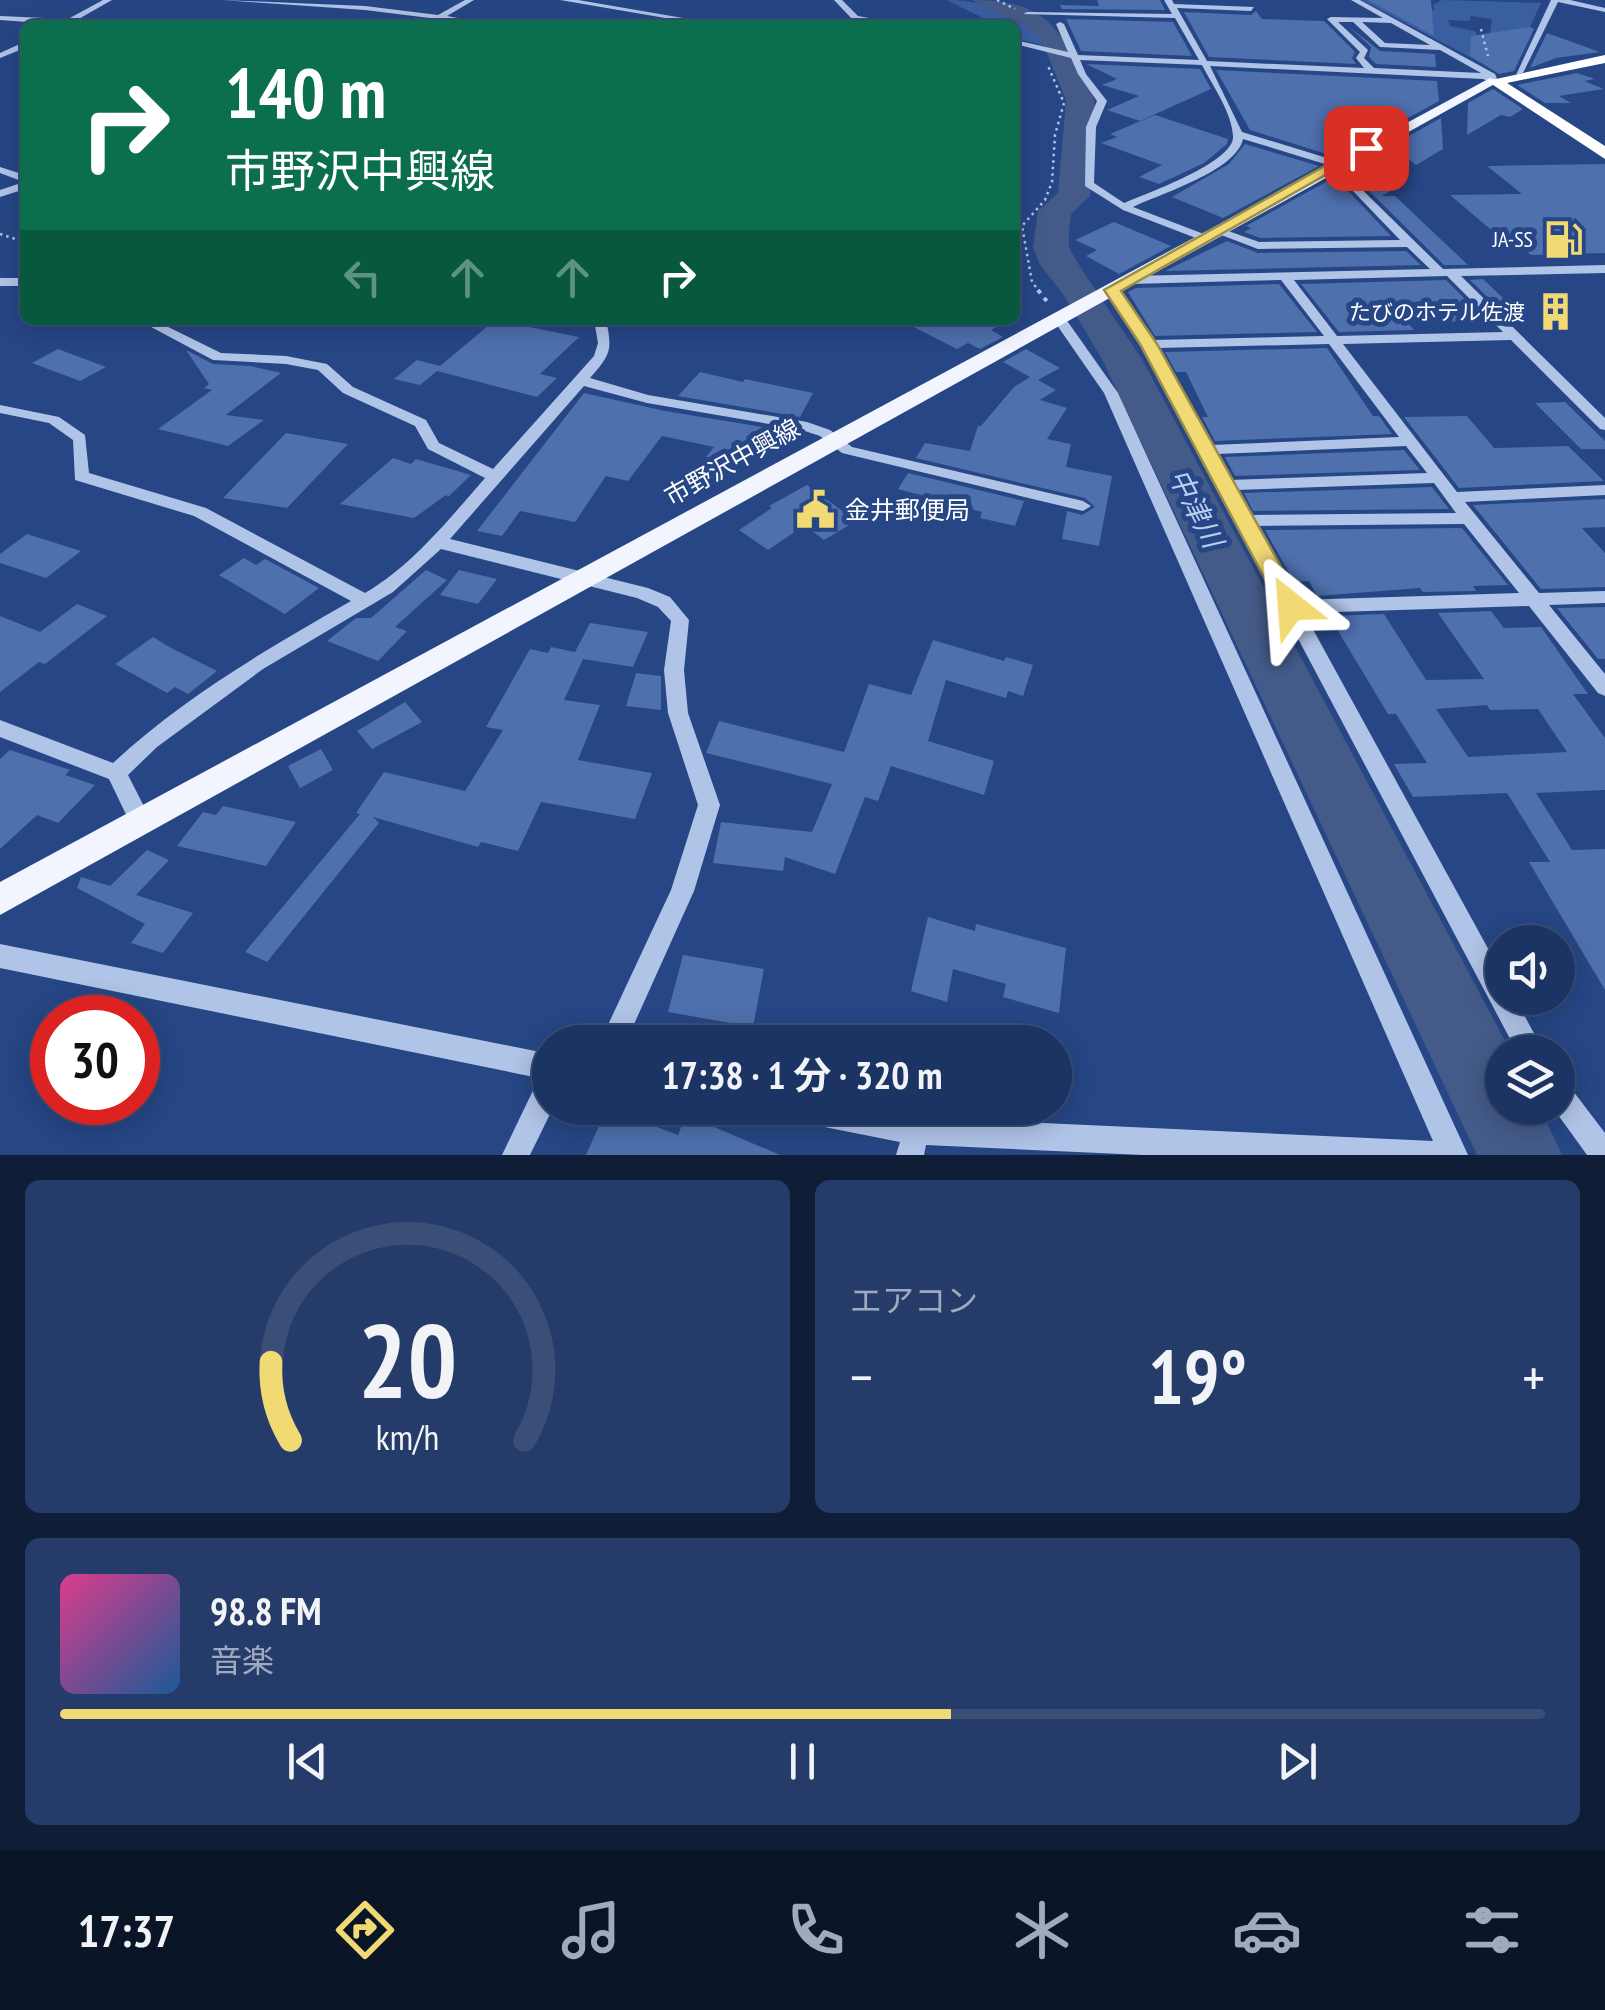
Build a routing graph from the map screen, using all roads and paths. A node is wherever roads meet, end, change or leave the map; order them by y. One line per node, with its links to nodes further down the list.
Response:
1 (108, 0): 15 (street)
2 (226, 0): 12 (street)
3 (470, 0): 12 (street)
4 (564, 0): 17 (street)
5 (1355, 0): 19 (street)
6 (1558, 0): 9 (street); 28 (street)
7 (1170, 3): 8 (street); 11 (street)
8 (1251, 9)
9 (1605, 10)
10 (1027, 14): 11 (street)
11 (1178, 16): 26 (street)
12 (439, 17): 16 (street)
13 (0, 18): 14 (street)
14 (26, 20)
15 (71, 20)
16 (462, 20)
17 (689, 20)
18 (1356, 20): 19 (street); 22 (street); 27 (street)
19 (1395, 21): 22 (street)
20 (1060, 24): 24 (street)
21 (1020, 44): 23 (street)
22 (1444, 48): 29 (street)
23 (1041, 50): 24 (street); 40 (path)
24 (1077, 56): 26 (street); 33 (street)
25 (1605, 59): 28 (highway)
26 (1202, 64): 27 (street); 30 (street)
27 (1372, 72): 29 (street)
28 (1519, 73): 29 (highway)
29 (1494, 81): 31 (highway); 32 (main road, 市野沢中興線)
30 (1238, 134): 32 (street); 33 (street)
31 (1603, 151)
32 (1334, 165): 34 (main road, 市野沢中興線); 35 (street)
33 (1126, 206): 34 (street)
34 (1213, 235): 35 (street); 39 (main road, 市野沢中興線)
35 (1411, 243): 37 (street)
36 (1605, 269): 37 (street)
37 (1446, 273): 38 (street); 43 (street)
38 (1286, 278): 39 (street); 44 (street)
39 (1114, 289): 40 (main road, 市野沢中興線); 45 (street)
40 (1061, 316): 49 (main road, 市野沢中興線); 80 (street)
41 (154, 325): 52 (street)
42 (601, 325): 46 (street)
43 (1516, 336): 44 (street); 48 (street)
44 (1333, 341): 45 (street); 50 (street)
45 (1149, 344): 51 (street)
46 (583, 381): 49 (street); 52 (street)
47 (0, 409): 63 (street)
48 (1605, 426)
49 (836, 440): 57 (street); 61 (main road, 市野沢中興線)
50 (1410, 442): 51 (street); 53 (street)
51 (1205, 450): 54 (street)
52 (496, 477): 60 (street)
53 (1438, 478): 54 (street); 56 (street)
54 (1225, 485): 59 (street)
55 (1605, 490): 56 (street)
56 (1453, 497): 58 (street)
57 (1083, 506)
58 (1469, 518): 59 (street); 64 (street)
59 (1246, 521): 65 (street)
60 (438, 542): 61 (street); 63 (street)
61 (579, 580): 69 (main road, 市野沢中興線); 72 (street)
62 (1605, 597): 64 (street)
63 (362, 599): 68 (street)
64 (1535, 600): 65 (street); 66 (street)
65 (1291, 606): 73 (street)
66 (1605, 688)
67 (0, 728): 68 (street)
68 (116, 773): 69 (street)
69 (141, 822): 70 (main road, 市野沢中興線)
70 (0, 899)
71 (0, 956): 74 (street)
72 (621, 1025)
73 (1522, 1035)
74 (532, 1063)
75 (1575, 1115): 81 (street)
76 (532, 1123): 79 (street)
77 (849, 1125): 78 (street)
78 (913, 1143): 80 (street)
79 (516, 1155)
80 (1450, 1155)
81 (1604, 1155)

